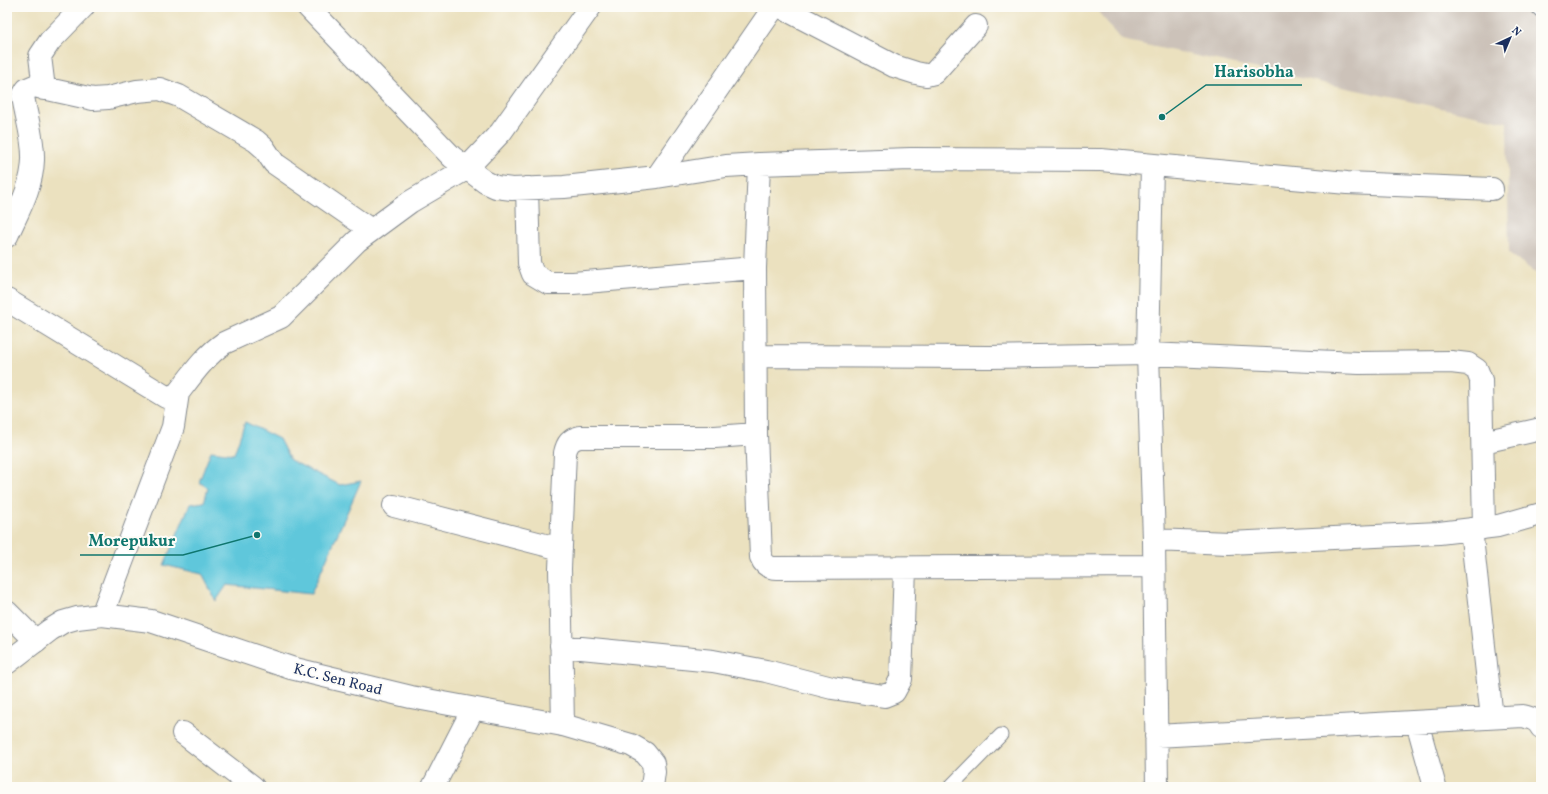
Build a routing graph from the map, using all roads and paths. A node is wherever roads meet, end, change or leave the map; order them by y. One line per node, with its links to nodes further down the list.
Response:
1 (83, 7): 9 (street)
2 (308, 7): 12 (street)
3 (590, 7): 12 (street)
4 (774, 7): 13 (street)
5 (781, 7): 8 (street)
6 (1537, 7): 7 (lane)
7 (1541, 11)
8 (976, 26)
9 (44, 89): 16 (street); 17 (street)
10 (759, 164): 11 (street); 13 (street); 18 (street)
11 (1152, 165): 15 (street); 20 (street)
12 (466, 169): 14 (street); 16 (street)
13 (657, 177): 14 (street)
14 (527, 188): 18 (street)
15 (1492, 189)
16 (371, 230): 22 (street)
17 (7, 236)
18 (755, 268): 21 (street)
19 (7, 300): 22 (street)
20 (1148, 354): 21 (street); 25 (street); 29 (street)
21 (756, 356): 24 (street)
22 (178, 393): 34 (street)
23 (1541, 429): 25 (street)
24 (756, 434): 30 (street); 32 (street)
25 (1483, 442): 28 (street)
26 (394, 506): 30 (street)
27 (1541, 514): 28 (street)
28 (1478, 528): 29 (street); 39 (street)
29 (1154, 540): 31 (street)
30 (561, 549): 36 (street)
31 (1154, 566): 32 (street); 45 (street)
32 (905, 568): 36 (street)
33 (7, 612): 35 (street)
34 (102, 615): 35 (street, K.C. Sen Road); 38 (street, K.C. Sen Road)
35 (36, 641): 37 (street, K.C. Sen Road)
36 (561, 646): 41 (street)
37 (7, 663)
38 (473, 709): 41 (street, K.C. Sen Road); 47 (street)
39 (1492, 718): 40 (street); 42 (street)
40 (1417, 722): 45 (street); 51 (street)
41 (563, 725): 48 (street, K.C. Sen Road)
42 (1541, 727)
43 (183, 733): 46 (street)
44 (1002, 735): 49 (lane)
45 (1156, 736): 50 (street)
46 (253, 787)
47 (433, 787)
48 (652, 787)
49 (950, 787)
50 (1157, 787)
51 (1434, 787)

